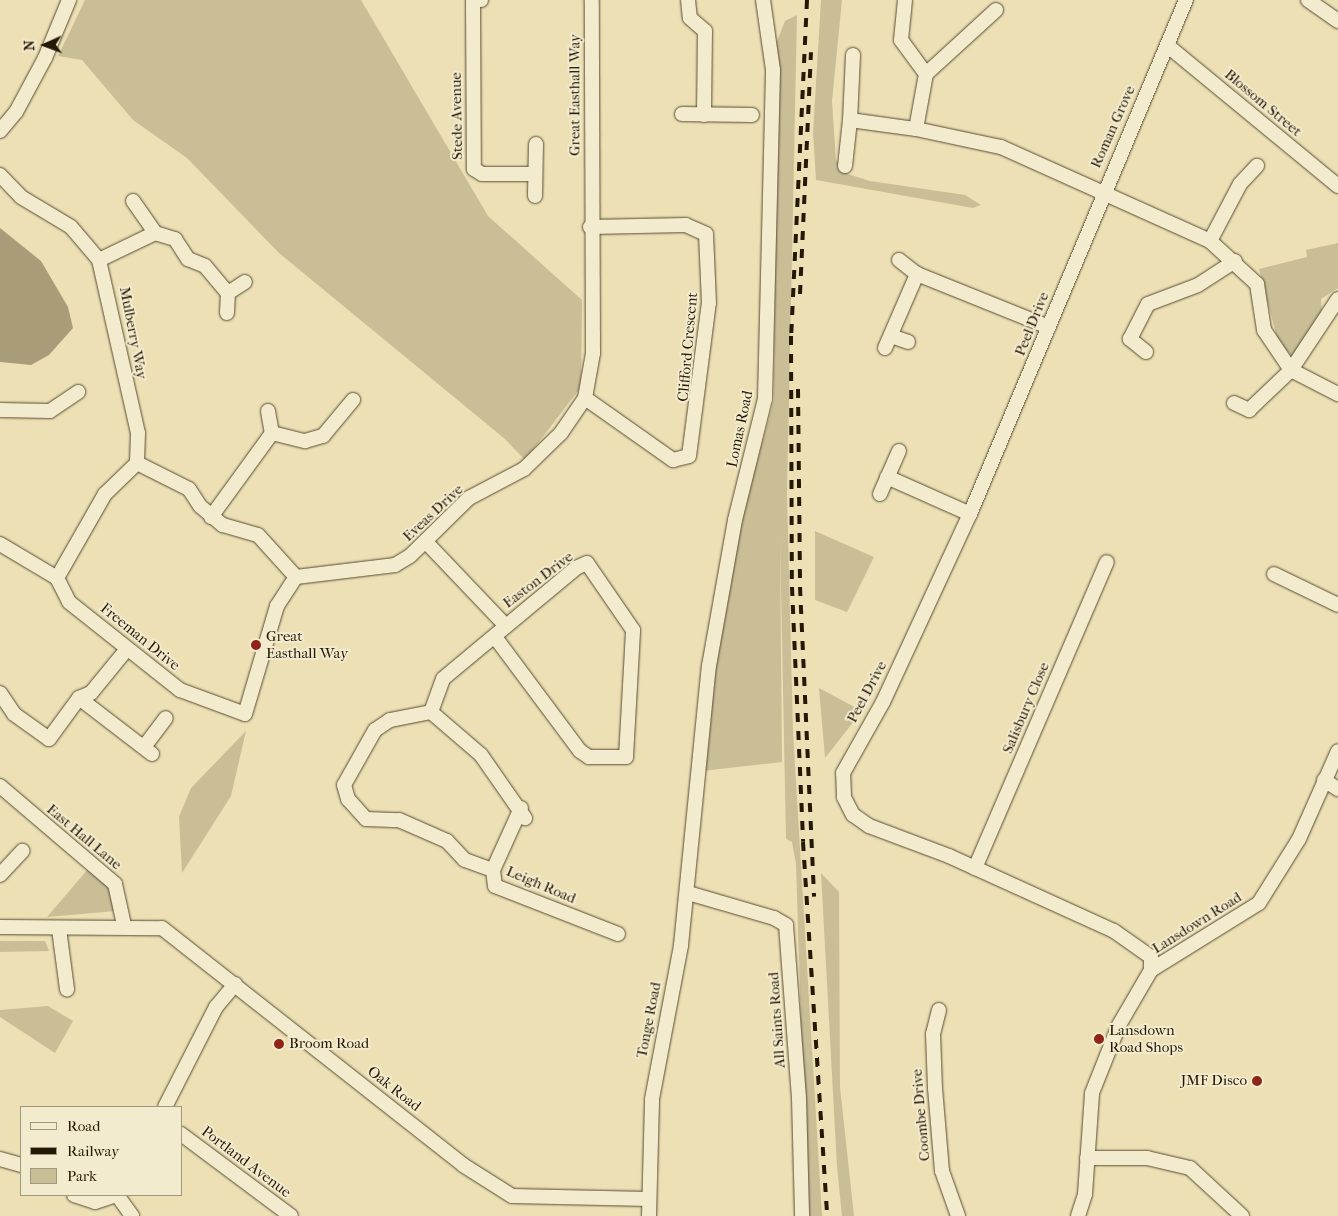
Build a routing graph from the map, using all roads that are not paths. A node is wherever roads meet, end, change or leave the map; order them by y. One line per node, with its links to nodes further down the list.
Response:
1 (68, 0): 19 (street)
2 (481, 0): 23 (street, Stede Avenue)
3 (592, 0): 26 (street, Great Easthall Way)
4 (688, 0): 15 (street)
5 (763, 0): 78 (street, Lomas Road)
6 (905, 0): 13 (street)
7 (1186, 0): 11 (street, Roman Grove)
8 (1308, 0): 10 (street)
9 (996, 10): 13 (street)
10 (1338, 21)
11 (1168, 46): 25 (street, Blossom Street); 27 (street, Roman Grove)
12 (853, 55): 17 (street)
13 (926, 74): 18 (street)
14 (682, 114): 15 (street)
15 (704, 114): 16 (street)
16 (752, 115)
17 (850, 120): 18 (street); 21 (street)
18 (916, 128): 27 (street)
19 (0, 131)
20 (536, 144): 23 (street)
21 (845, 166)
22 (1257, 166): 32 (street)
23 (535, 174): 28 (street)
24 (0, 175): 33 (street, Mulberry Way)
25 (1338, 186)
26 (590, 190): 30 (street, Eveas Drive)
27 (1100, 194): 32 (street); 36 (street, Roman Grove)
28 (535, 196)
29 (133, 201): 31 (street)
30 (590, 227): 48 (street, Eveas Drive); 48 (street, Clifford Crescent)
31 (155, 233): 33 (street); 39 (street)
32 (1210, 241): 35 (street)
33 (99, 260): 55 (street, Mulberry Way)
34 (899, 260): 37 (street)
35 (1235, 261): 44 (street); 45 (street)
36 (1072, 268): 42 (street, Peel Drive)
37 (917, 274): 42 (street); 43 (street)
38 (245, 282): 39 (street)
39 (228, 293): 41 (street)
40 (1338, 299): 45 (street)
41 (227, 313)
42 (1049, 327): 58 (street, Peel Drive)
43 (908, 342)
44 (1146, 352)
45 (1291, 370): 47 (street); 50 (street)
46 (78, 392): 51 (street)
47 (1338, 394)
48 (585, 398): 60 (street, Eveas Drive)
49 (353, 400): 53 (street)
50 (1234, 404)
51 (0, 410)
52 (268, 411): 53 (street)
53 (272, 433): 59 (street)
54 (899, 451): 56 (street)
55 (137, 464): 59 (street); 65 (street)
56 (888, 477): 57 (street); 58 (street)
57 (880, 494)
58 (970, 514): 80 (street, Peel Drive)
59 (212, 517): 64 (street)
60 (426, 542): 64 (street, Eveas Drive); 67 (street, Easton Drive)
61 (0, 544): 65 (street)
62 (1108, 562): 80 (street, Salisbury Close)
63 (1274, 574): 66 (street)
64 (296, 577): 69 (street, Freeman Drive)
65 (57, 578): 69 (street, Freeman Drive)
66 (1338, 605)
67 (506, 625): 68 (street); 68 (street, Easton Drive)
68 (495, 637): 72 (street)
69 (127, 649): 71 (street)
70 (0, 693): 71 (street)
71 (79, 698): 73 (street)
72 (431, 712): 81 (street); 81 (street, Leigh Road)
73 (166, 718)
74 (1338, 751): 75 (street, Lansdown Road)
75 (1324, 780): 77 (street); 88 (street, Lansdown Road)
76 (0, 786): 84 (street, East Hall Lane)
77 (1338, 789)
78 (691, 830): 83 (street, Tonge Road)
79 (22, 850): 82 (street)
80 (975, 868): 88 (street, Peel Drive)
81 (493, 870): 87 (street, Leigh Road)
82 (0, 875)
83 (688, 893): 100 (street, Tonge Road); 104 (street, All Saints Road)
84 (124, 925): 86 (street, Oak Road); 89 (street, Oak Road)
85 (0, 927): 86 (street, Oak Road)
86 (59, 929): 90 (street)
87 (618, 934)
88 (1152, 970): 94 (street, Lansdown Road)
89 (235, 984): 92 (street); 100 (street, Oak Road)
90 (67, 989)
91 (939, 1010): 105 (street, Coombe Drive)
92 (166, 1106)
93 (182, 1135): 102 (street, Portland Avenue)
94 (1087, 1158): 106 (street, Lansdown Road); 107 (street)
95 (0, 1159): 96 (street)
96 (20, 1165)
97 (77, 1196): 98 (street)
98 (113, 1196)
99 (117, 1196): 101 (street)
100 (648, 1199): 103 (street, Tonge Road)
101 (132, 1216)
102 (291, 1216)
103 (649, 1216)
104 (802, 1216)
105 (958, 1216)
106 (1078, 1216)
107 (1242, 1216)

